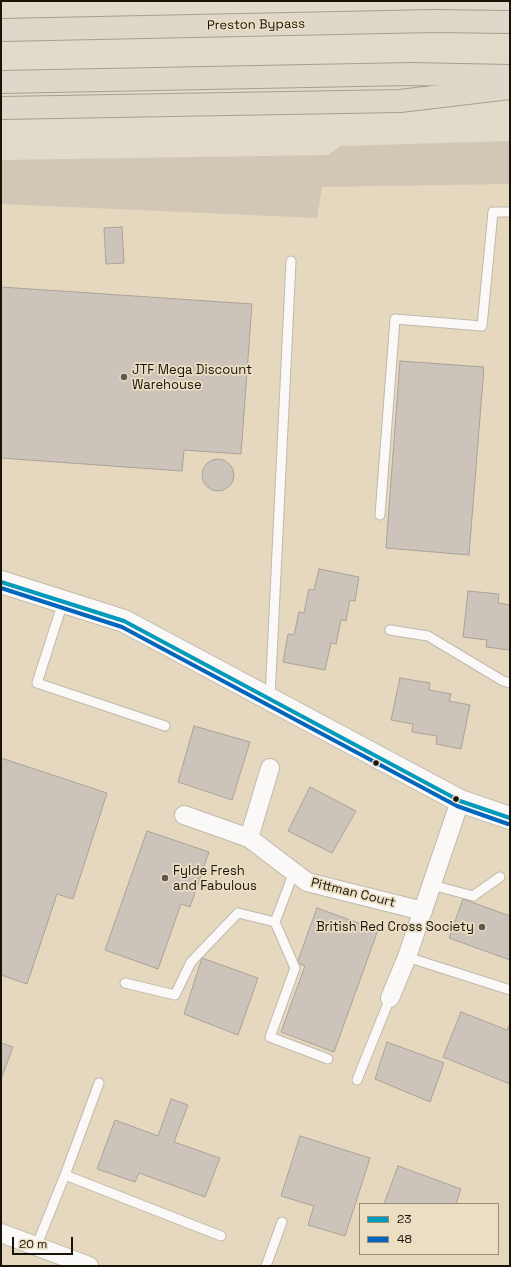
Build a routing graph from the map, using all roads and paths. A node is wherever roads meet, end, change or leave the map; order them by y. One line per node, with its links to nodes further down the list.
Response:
1 (510, 22): 2 (highway, Preston Bypass)
2 (1, 30)
3 (510, 76): 4 (highway)
4 (1, 82)
5 (510, 88): 6 (highway)
6 (1, 108)
7 (510, 212): 9 (lane)
8 (291, 261): 14 (lane)
9 (380, 514)
10 (1, 582): 11 (street)
11 (63, 602): 14 (street); 15 (lane)
12 (390, 630): 13 (lane)
13 (510, 683)
14 (270, 700): 17 (street)
15 (165, 726)
16 (270, 768): 20 (street)
17 (460, 802): 19 (street); 23 (street)
18 (184, 815): 20 (street, Pittman Court)
19 (510, 818)
20 (249, 838): 21 (street, Pittman Court)
21 (294, 872): 24 (street, Pittman Court); 25 (lane)
22 (500, 876): 23 (lane)
23 (432, 885): 24 (street)
24 (423, 911): 26 (street)
25 (275, 922): 27 (lane); 30 (lane)
26 (407, 957): 28 (lane); 29 (street)
27 (125, 983)
28 (510, 990)
29 (390, 998): 31 (lane)
30 (328, 1059)
31 (357, 1080)
32 (99, 1083): 33 (lane)
33 (65, 1175): 36 (lane); 37 (lane)
34 (282, 1222): 39 (lane)
35 (1, 1233): 37 (street)
36 (221, 1236)
37 (36, 1247): 38 (street)
38 (81, 1265)
39 (266, 1266)

